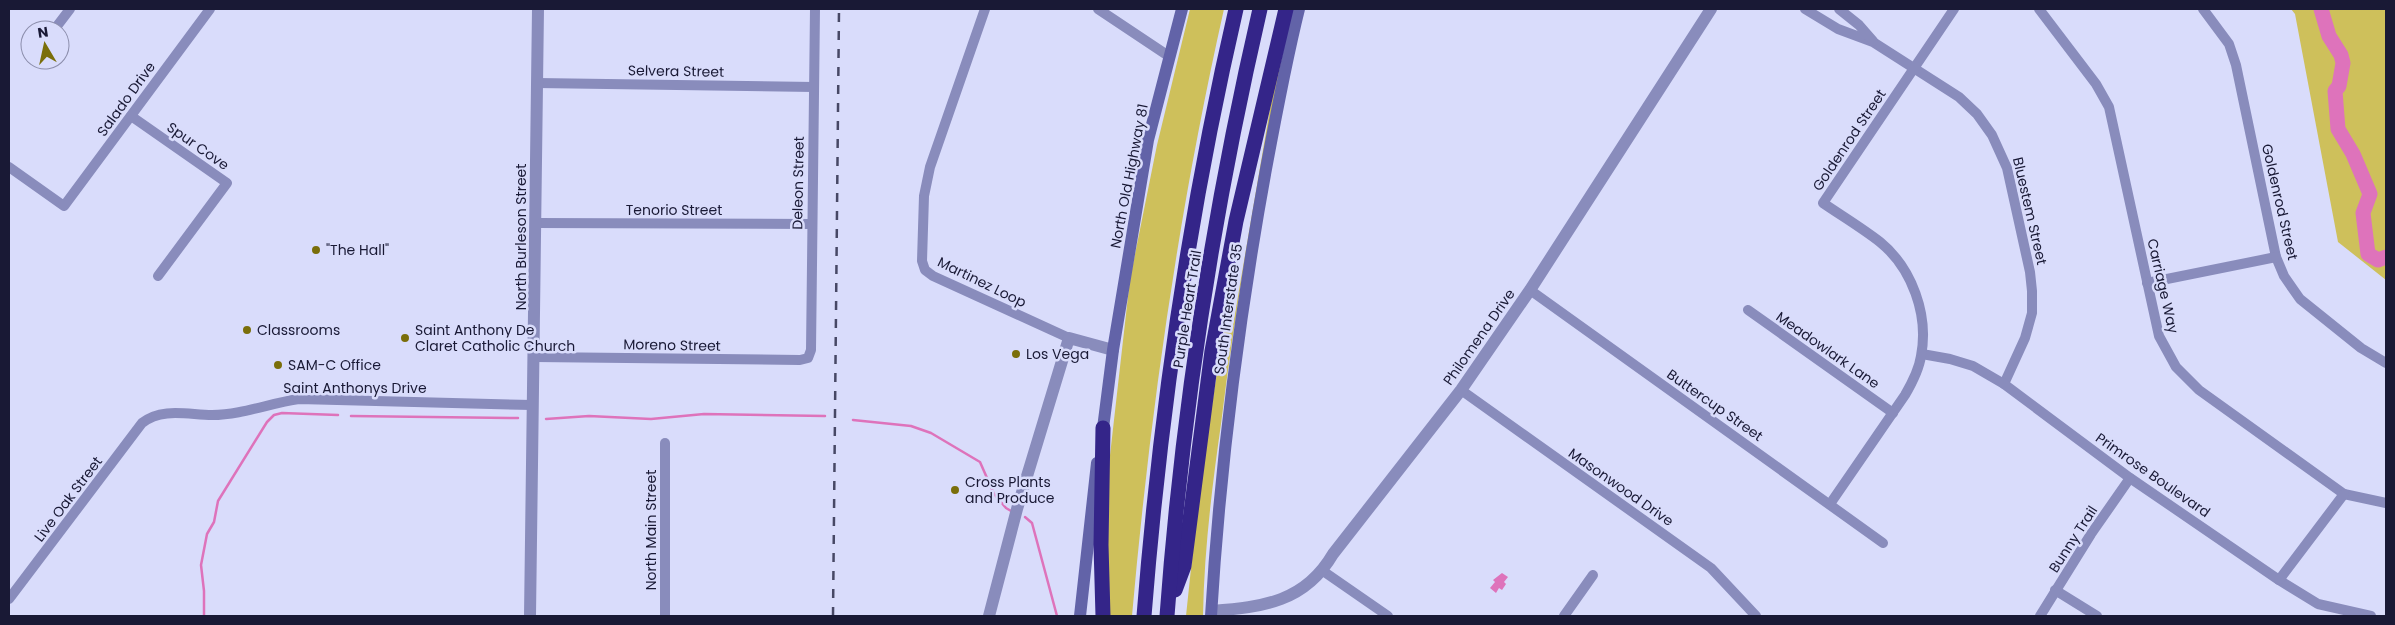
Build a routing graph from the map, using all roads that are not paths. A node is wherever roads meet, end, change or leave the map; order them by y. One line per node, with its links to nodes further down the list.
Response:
1 (70, 9): 18 (street)
2 (210, 9): 24 (street, Salado Drive)
3 (538, 9): 22 (street, North Burleson Street)
4 (815, 9): 23 (street, Deleon Street)
5 (985, 9): 33 (street, Martinez Loop)
6 (1098, 9): 20 (street)
7 (1182, 9): 20 (main road, North Old Highway 81)
8 (1236, 9): 63 (highway, Purple Heart Trail)
9 (1260, 9): 56 (highway, Purple Heart Trail)
10 (1286, 9): 56 (highway)
11 (1299, 9): 57 (main road, South Interstate 35)
12 (1711, 9): 31 (street, Philomena Drive)
13 (1805, 9): 19 (street, Bluestem Street)
14 (1839, 9): 19 (street, Bluestem Street)
15 (1954, 9): 21 (street, Goldenrod Street)
16 (2039, 9): 30 (street, Carriage Way)
17 (2203, 9): 28 (street, Goldenrod Street)
18 (62, 20)
19 (1873, 42): 21 (street, Bluestem Street)
20 (1170, 57): 34 (main road, North Old Highway 81)
21 (1913, 68): 35 (street, Goldenrod Street); 39 (street, Bluestem Street)
22 (537, 83): 23 (street, Selvera Street); 26 (street, North Burleson Street)
23 (814, 88): 27 (street, Deleon Street)
24 (131, 116): 25 (street, Salado Drive); 29 (street, Spur Cove)
25 (9, 167)
26 (536, 223): 27 (street, Tenorio Street); 36 (street, North Burleson Street)
27 (811, 224): 37 (street, Deleon Street)
28 (2276, 257): 30 (street); 38 (street, Goldenrod Street)
29 (158, 276)
30 (2147, 283): 47 (street, Carriage Way)
31 (1530, 290): 40 (street, Philomena Drive); 49 (street, Buttercup Street)
32 (1748, 310): 42 (street, Meadowlark Lane)
33 (1069, 338): 34 (street, Martinez Loop); 60 (street)
34 (1113, 350): 44 (main road)
35 (1922, 354): 39 (street, Primrose Boulevard); 42 (street, Goldenrod Street)
36 (535, 357): 37 (street, Moreno Street); 41 (street, North Burleson Street)
37 (808, 358)
38 (2386, 363)
39 (2004, 384): 46 (street, Primrose Boulevard)
40 (1461, 390): 51 (street, Philomena Drive); 66 (street, Masonwood Drive)
41 (532, 405): 43 (street, Saint Anthonys Drive); 58 (street, North Burleson Street)
42 (1893, 413): 49 (street, Goldenrod Street)
43 (150, 416): 55 (street, Live Oak Street)
44 (1103, 428): 61 (main road); 62 (highway)
45 (665, 443): 59 (street, North Main Street)
46 (2130, 478): 53 (street, Primrose Boulevard); 54 (street, Bunny Trail)
47 (2344, 494): 48 (street, Carriage Way); 53 (street)
48 (2386, 503)
49 (1830, 504): 50 (street, Buttercup Street)
50 (1883, 543)
51 (1323, 571): 57 (street, Philomena Drive); 64 (street)
52 (1593, 574): 65 (street)
53 (2279, 580): 69 (street, Primrose Boulevard)
54 (2056, 590): 67 (street, Bunny Trail); 68 (street)
55 (9, 600)
56 (1167, 613)
57 (1211, 614)
58 (530, 616)
59 (665, 616)
60 (989, 616)
61 (1080, 616)
62 (1103, 616)
63 (1144, 616)
64 (1388, 616)
65 (1564, 616)
66 (1756, 616)
67 (2040, 616)
68 (2097, 616)
69 (2371, 616)

